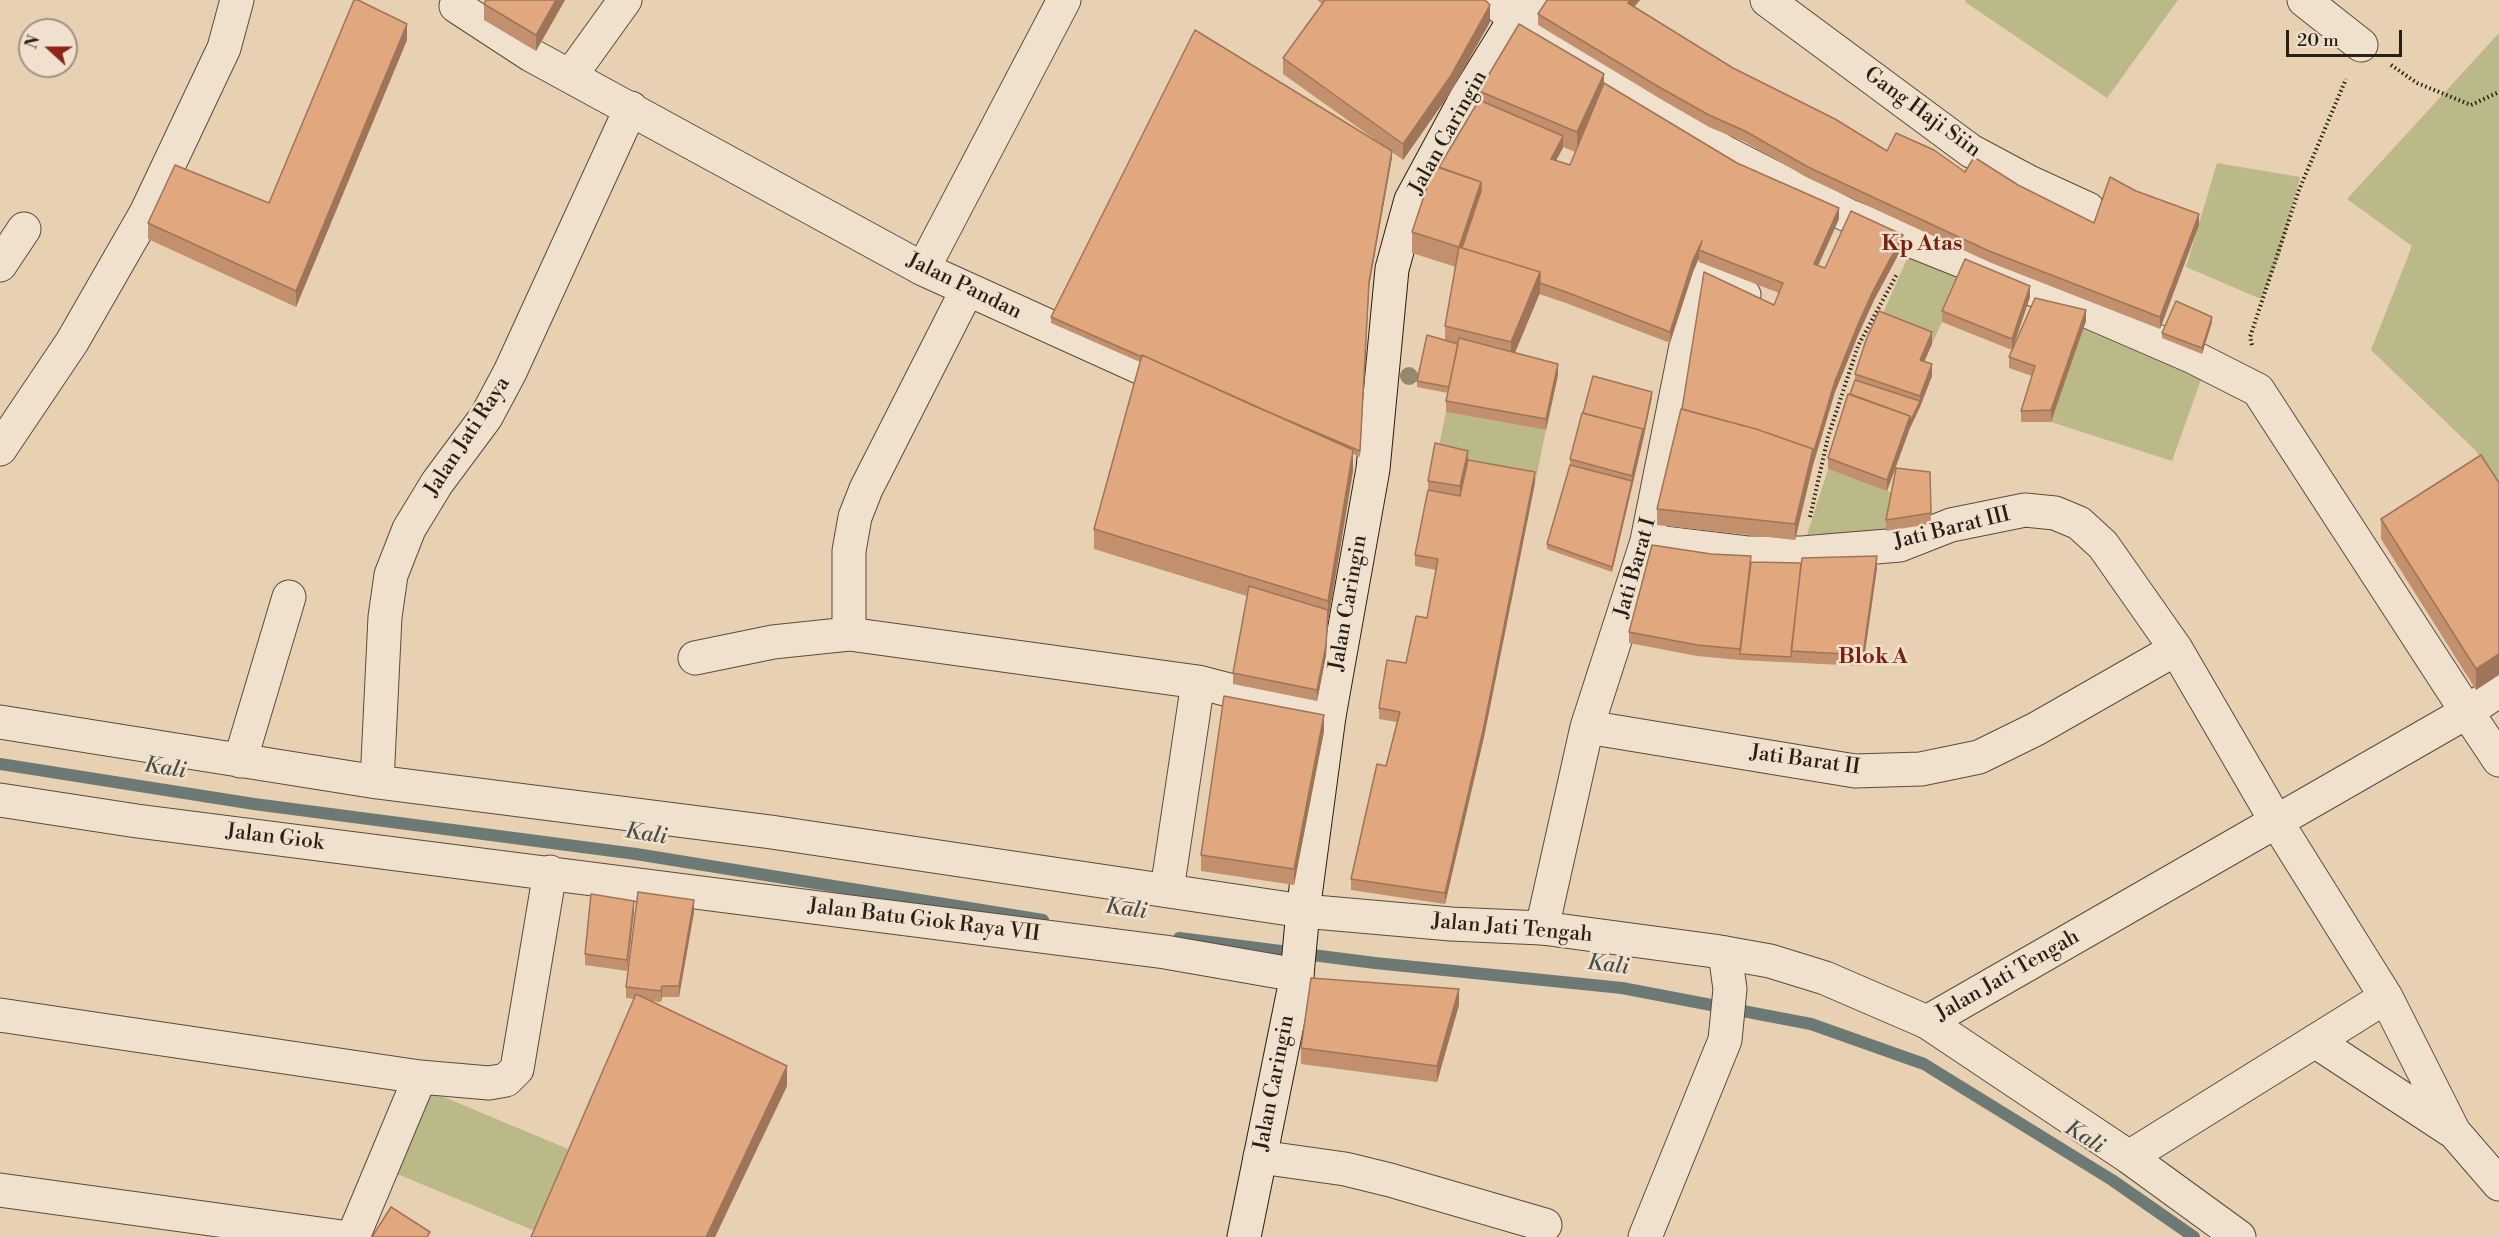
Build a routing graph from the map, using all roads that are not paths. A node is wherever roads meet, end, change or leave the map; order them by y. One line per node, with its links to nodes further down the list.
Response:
1 (237, 0): 18 (street)
2 (625, 0): 9 (street)
3 (1064, 0): 14 (street)
4 (1767, 0): 11 (street, Gang Haji Siin)
5 (2304, 0): 8 (street)
6 (456, 6): 9 (street, Jalan Pandan)
7 (1514, 6): 26 (street); 27 (street, Jalan Caringin)
8 (2361, 45)
9 (571, 75): 10 (street, Jalan Pandan)
10 (631, 108): 14 (street, Jalan Pandan); 32 (street, Jalan Jati Raya)
11 (2088, 209)
12 (24, 229): 13 (street)
13 (0, 265)
14 (923, 268): 15 (street, Jalan Pandan)
15 (967, 290): 17 (street, Jalan Pandan); 21 (street)
16 (1768, 306): 19 (street, Jati Barat I)
17 (1206, 397)
18 (0, 449)
19 (1647, 541): 22 (street, Jati Barat III); 29 (street, Jati Barat I)
20 (290, 597): 31 (street)
21 (849, 634): 23 (street); 24 (street)
22 (2176, 649): 29 (street, Jati Barat II); 34 (street, Jati Barat III)
23 (695, 658)
24 (1198, 682): 27 (street); 36 (street)
25 (2499, 690): 26 (street, Jalan Jati Tengah)
26 (2467, 712): 30 (street); 34 (street, Jalan Jati Tengah)
27 (1329, 716): 37 (street, Jalan Caringin)
28 (0, 722): 31 (street, Jalan Jati Tengah)
29 (1587, 727): 38 (street, Jati Barat I)
30 (2499, 760)
31 (240, 761): 32 (street, Jalan Jati Tengah)
32 (378, 782): 36 (street, Jalan Jati Tengah)
33 (0, 800): 35 (street, Jalan Giok)
34 (2276, 821): 41 (street, Jati Barat III); 43 (street, Jalan Jati Tengah)
35 (550, 872): 40 (street, Jalan Batu Giok Raya VII); 45 (street)
36 (1167, 890): 37 (street, Jalan Jati Tengah)
37 (1304, 917): 38 (street, Jalan Jati Tengah); 40 (street, Jalan Caringin)
38 (1542, 928): 39 (street, Jalan Jati Tengah)
39 (1725, 953): 43 (street, Jalan Jati Tengah); 55 (street)
40 (1298, 969): 47 (street, Jalan Caringin)
41 (2386, 997): 44 (street); 46 (street, Jati Barat III)
42 (0, 1015): 45 (street)
43 (1927, 1022): 48 (street)
44 (2315, 1041): 46 (street); 48 (street)
45 (420, 1077): 53 (street)
46 (2454, 1132): 49 (street)
47 (1260, 1157): 51 (street); 54 (street, Jalan Caringin)
48 (2129, 1157): 56 (street)
49 (2499, 1184)
50 (0, 1190): 52 (street)
51 (1545, 1225)
52 (342, 1237)
53 (353, 1237)
54 (1244, 1237)
55 (1645, 1237)
56 (2240, 1237)

